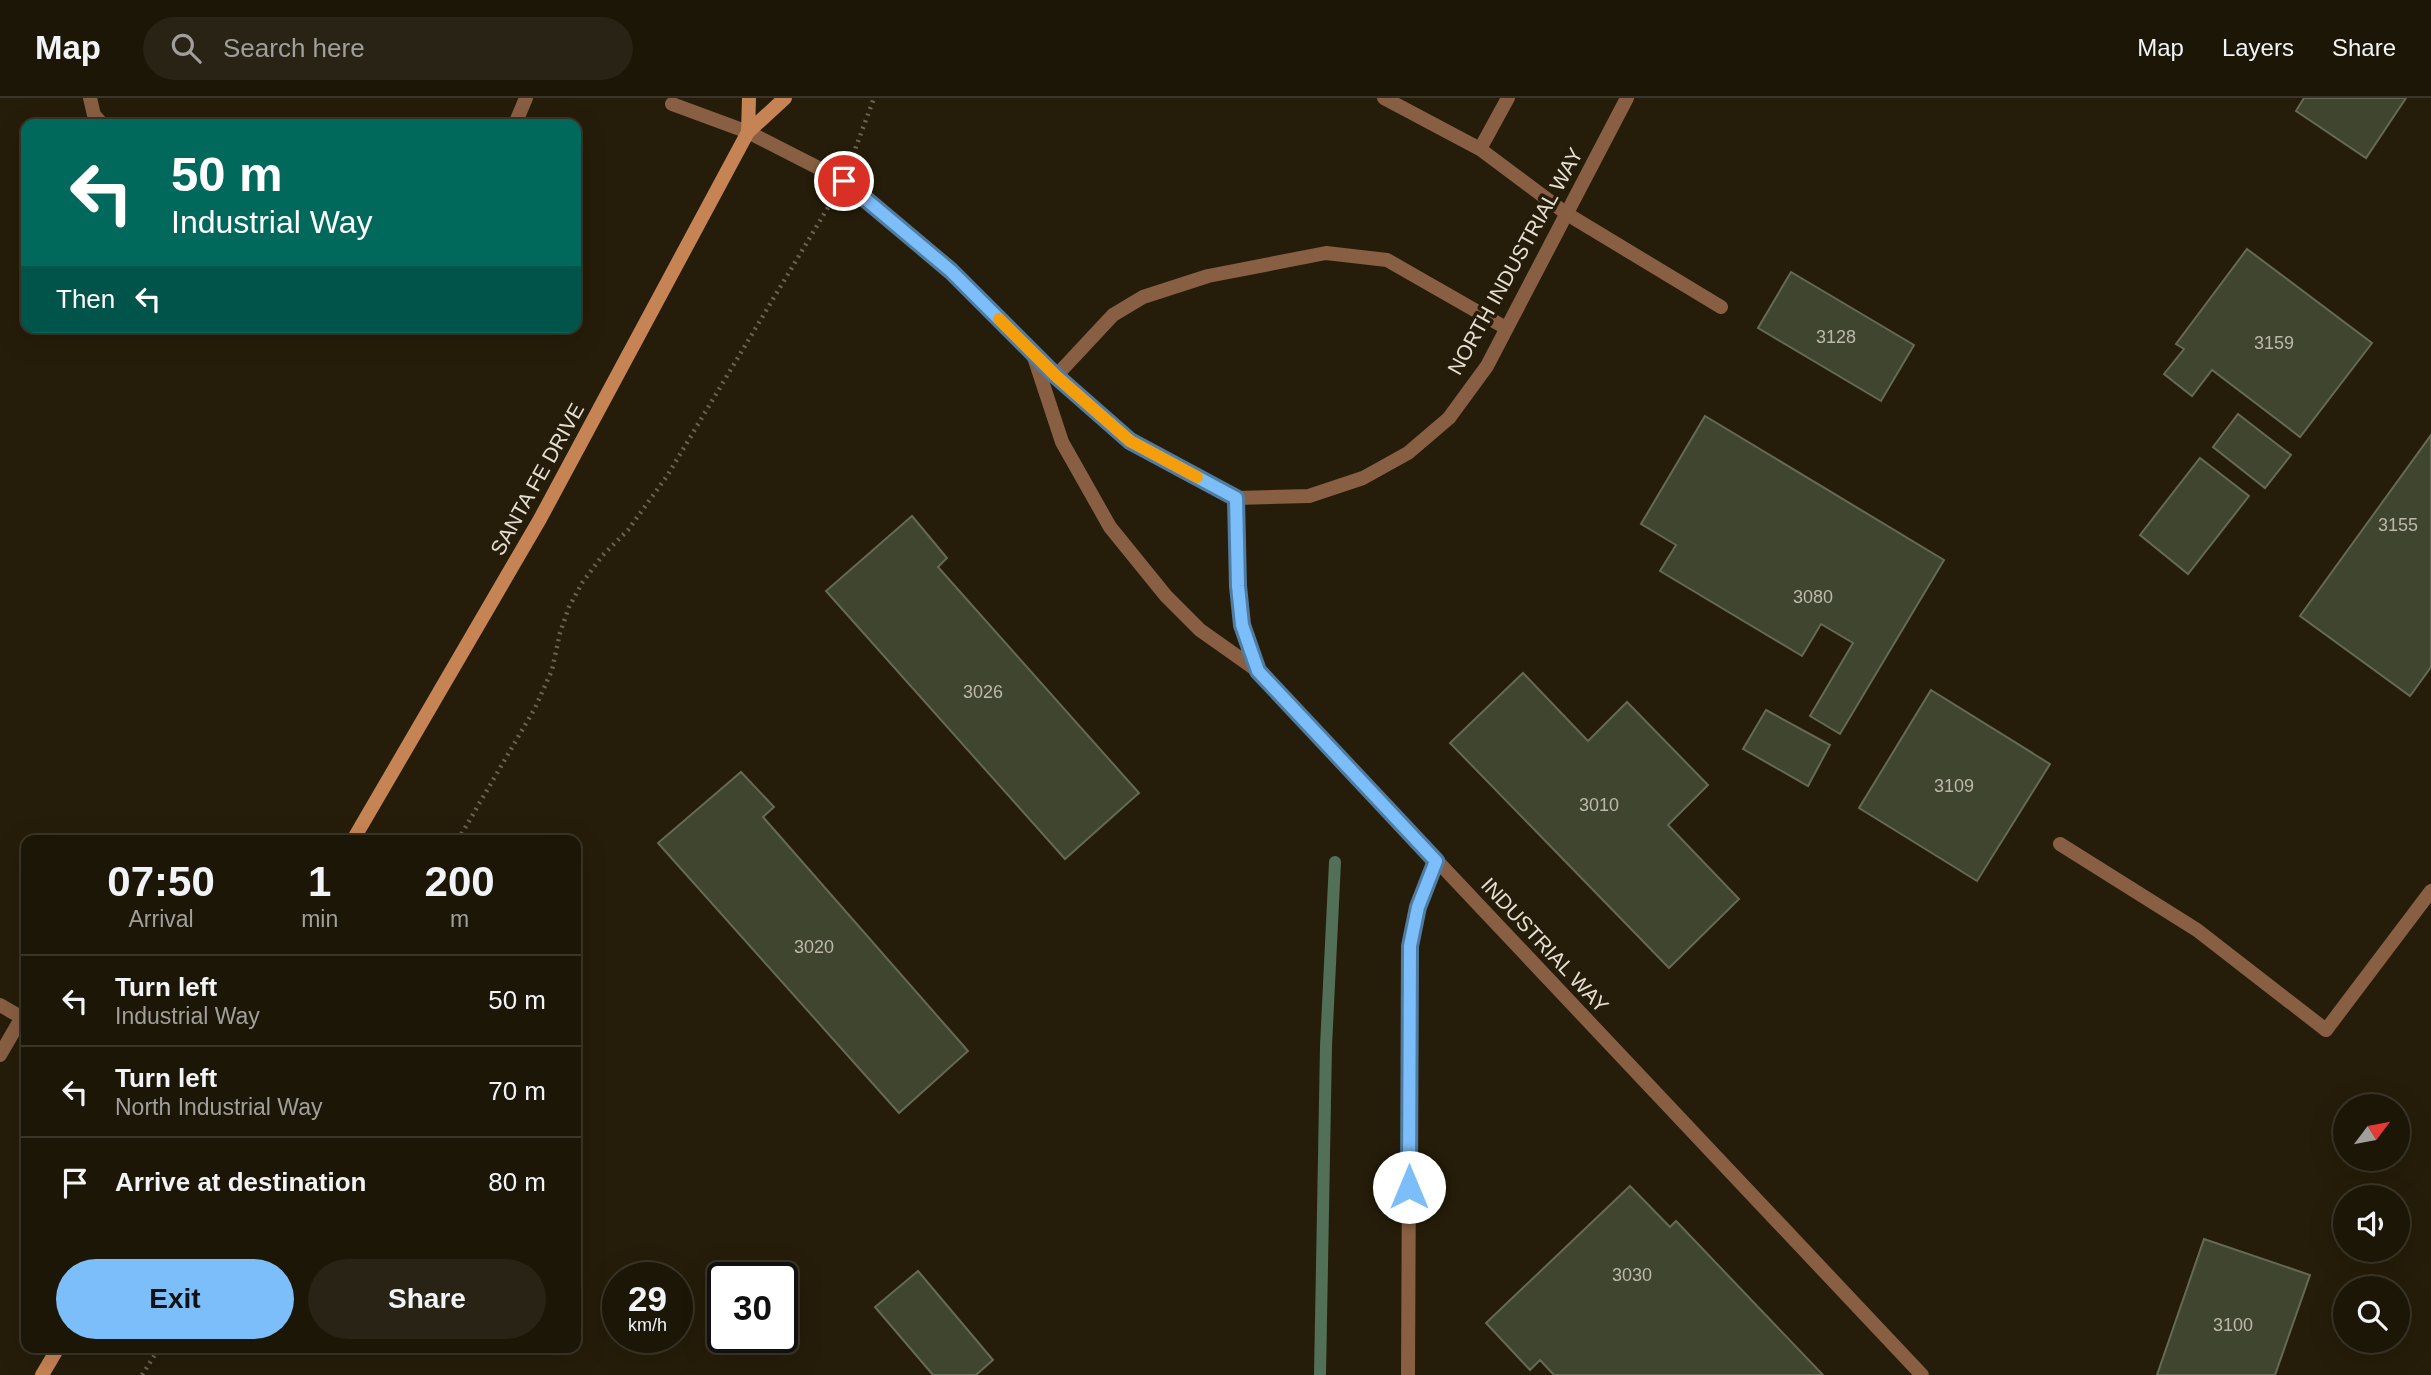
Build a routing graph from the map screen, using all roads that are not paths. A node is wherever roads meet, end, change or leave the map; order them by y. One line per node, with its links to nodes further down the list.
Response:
1 (90, 98): 9 (street)
2 (526, 98): 10 (street)
3 (749, 98): 11 (main road, SANTA FE DRIVE)
4 (785, 98): 11 (main road, SANTA FE DRIVE)
5 (1384, 98): 12 (street)
6 (1508, 98): 12 (street)
7 (1627, 98): 13 (street, NORTH INDUSTRIAL WAY)
8 (672, 104): 11 (street, NORTH INDUSTRIAL WAY)
9 (98, 119)
10 (517, 119)
11 (748, 132): 16 (street, NORTH INDUSTRIAL WAY); 20 (main road, SANTA FE DRIVE)
12 (1480, 149): 13 (street)
13 (1567, 214): 14 (street); 15 (street, NORTH INDUSTRIAL WAY)
14 (1721, 307)
15 (1506, 328): 17 (street); 18 (street, NORTH INDUSTRIAL WAY)
16 (1032, 352): 17 (street, NORTH INDUSTRIAL WAY); 19 (street, NORTH INDUSTRIAL WAY)
17 (1056, 376): 18 (street, NORTH INDUSTRIAL WAY)
18 (1236, 498): 19 (street, INDUSTRIAL WAY)
19 (1258, 671): 22 (street, INDUSTRIAL WAY)
20 (356, 835)
21 (2060, 844): 23 (street)
22 (1436, 861): 30 (street); 31 (street, INDUSTRIAL WAY)
23 (2431, 891)
24 (0, 1005): 25 (street)
25 (21, 1016)
26 (21, 1023): 27 (street)
27 (0, 1055)
28 (56, 1353): 29 (main road)
29 (45, 1374)
30 (1408, 1375)
31 (1922, 1375)

